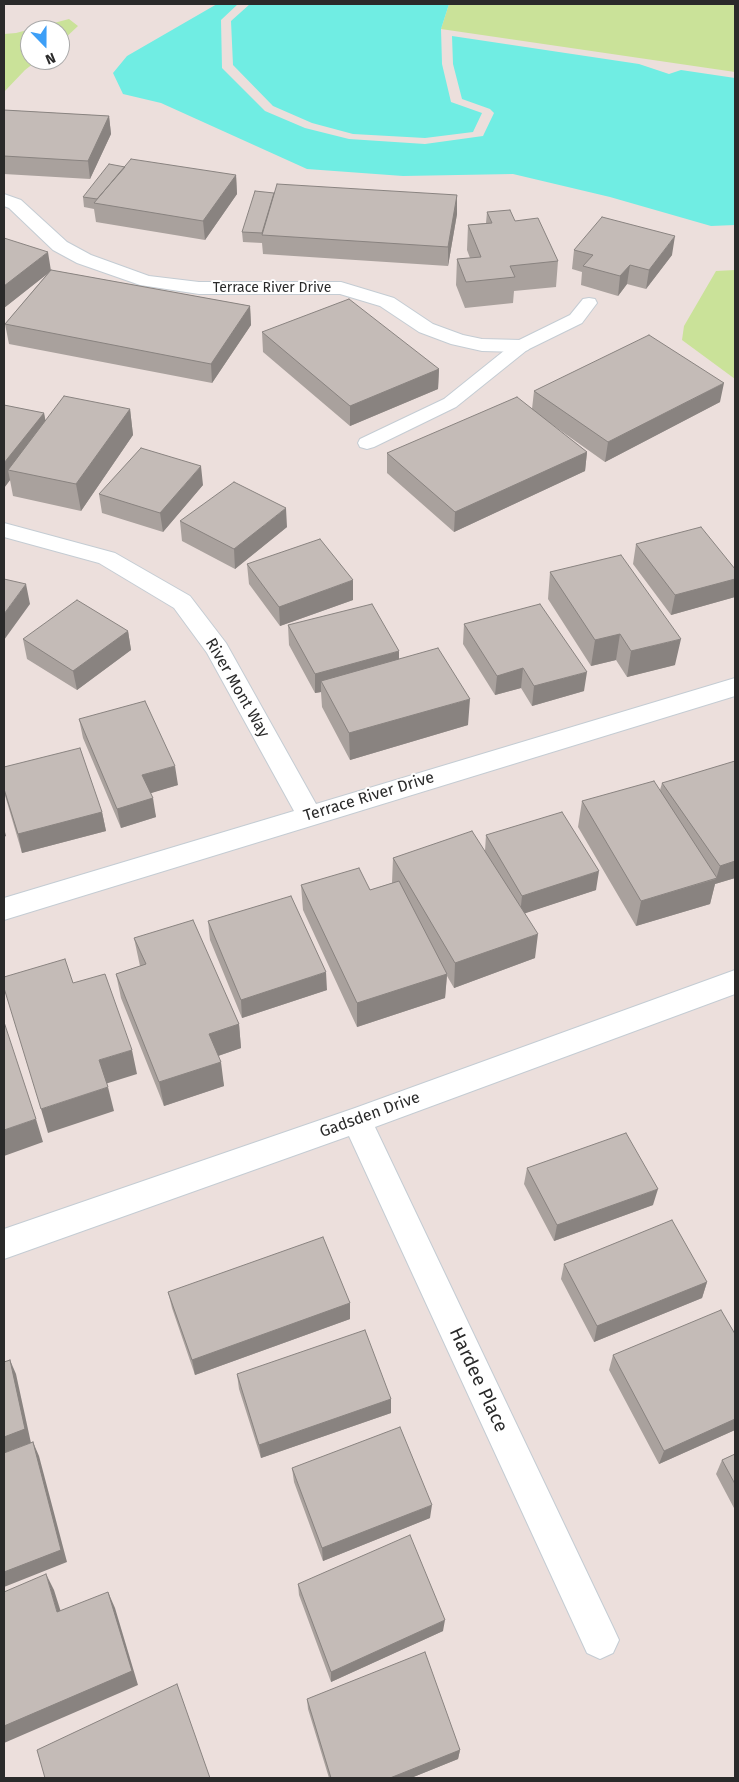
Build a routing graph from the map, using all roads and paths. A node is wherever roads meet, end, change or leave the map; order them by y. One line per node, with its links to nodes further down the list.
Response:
1 (4, 199): 3 (street, Terrace River Drive)
2 (589, 302): 3 (lane)
3 (521, 346): 4 (lane)
4 (367, 443)
5 (4, 530): 7 (street, River Mont Way)
6 (735, 686): 7 (street, Terrace River Drive)
7 (309, 815): 8 (street, Terrace River Drive)
8 (4, 909)
9 (735, 982): 10 (street, Gadsden Drive)
10 (357, 1120): 11 (street, Gadsden Drive); 12 (street, Hardee Place)
11 (4, 1244)
12 (600, 1640)

